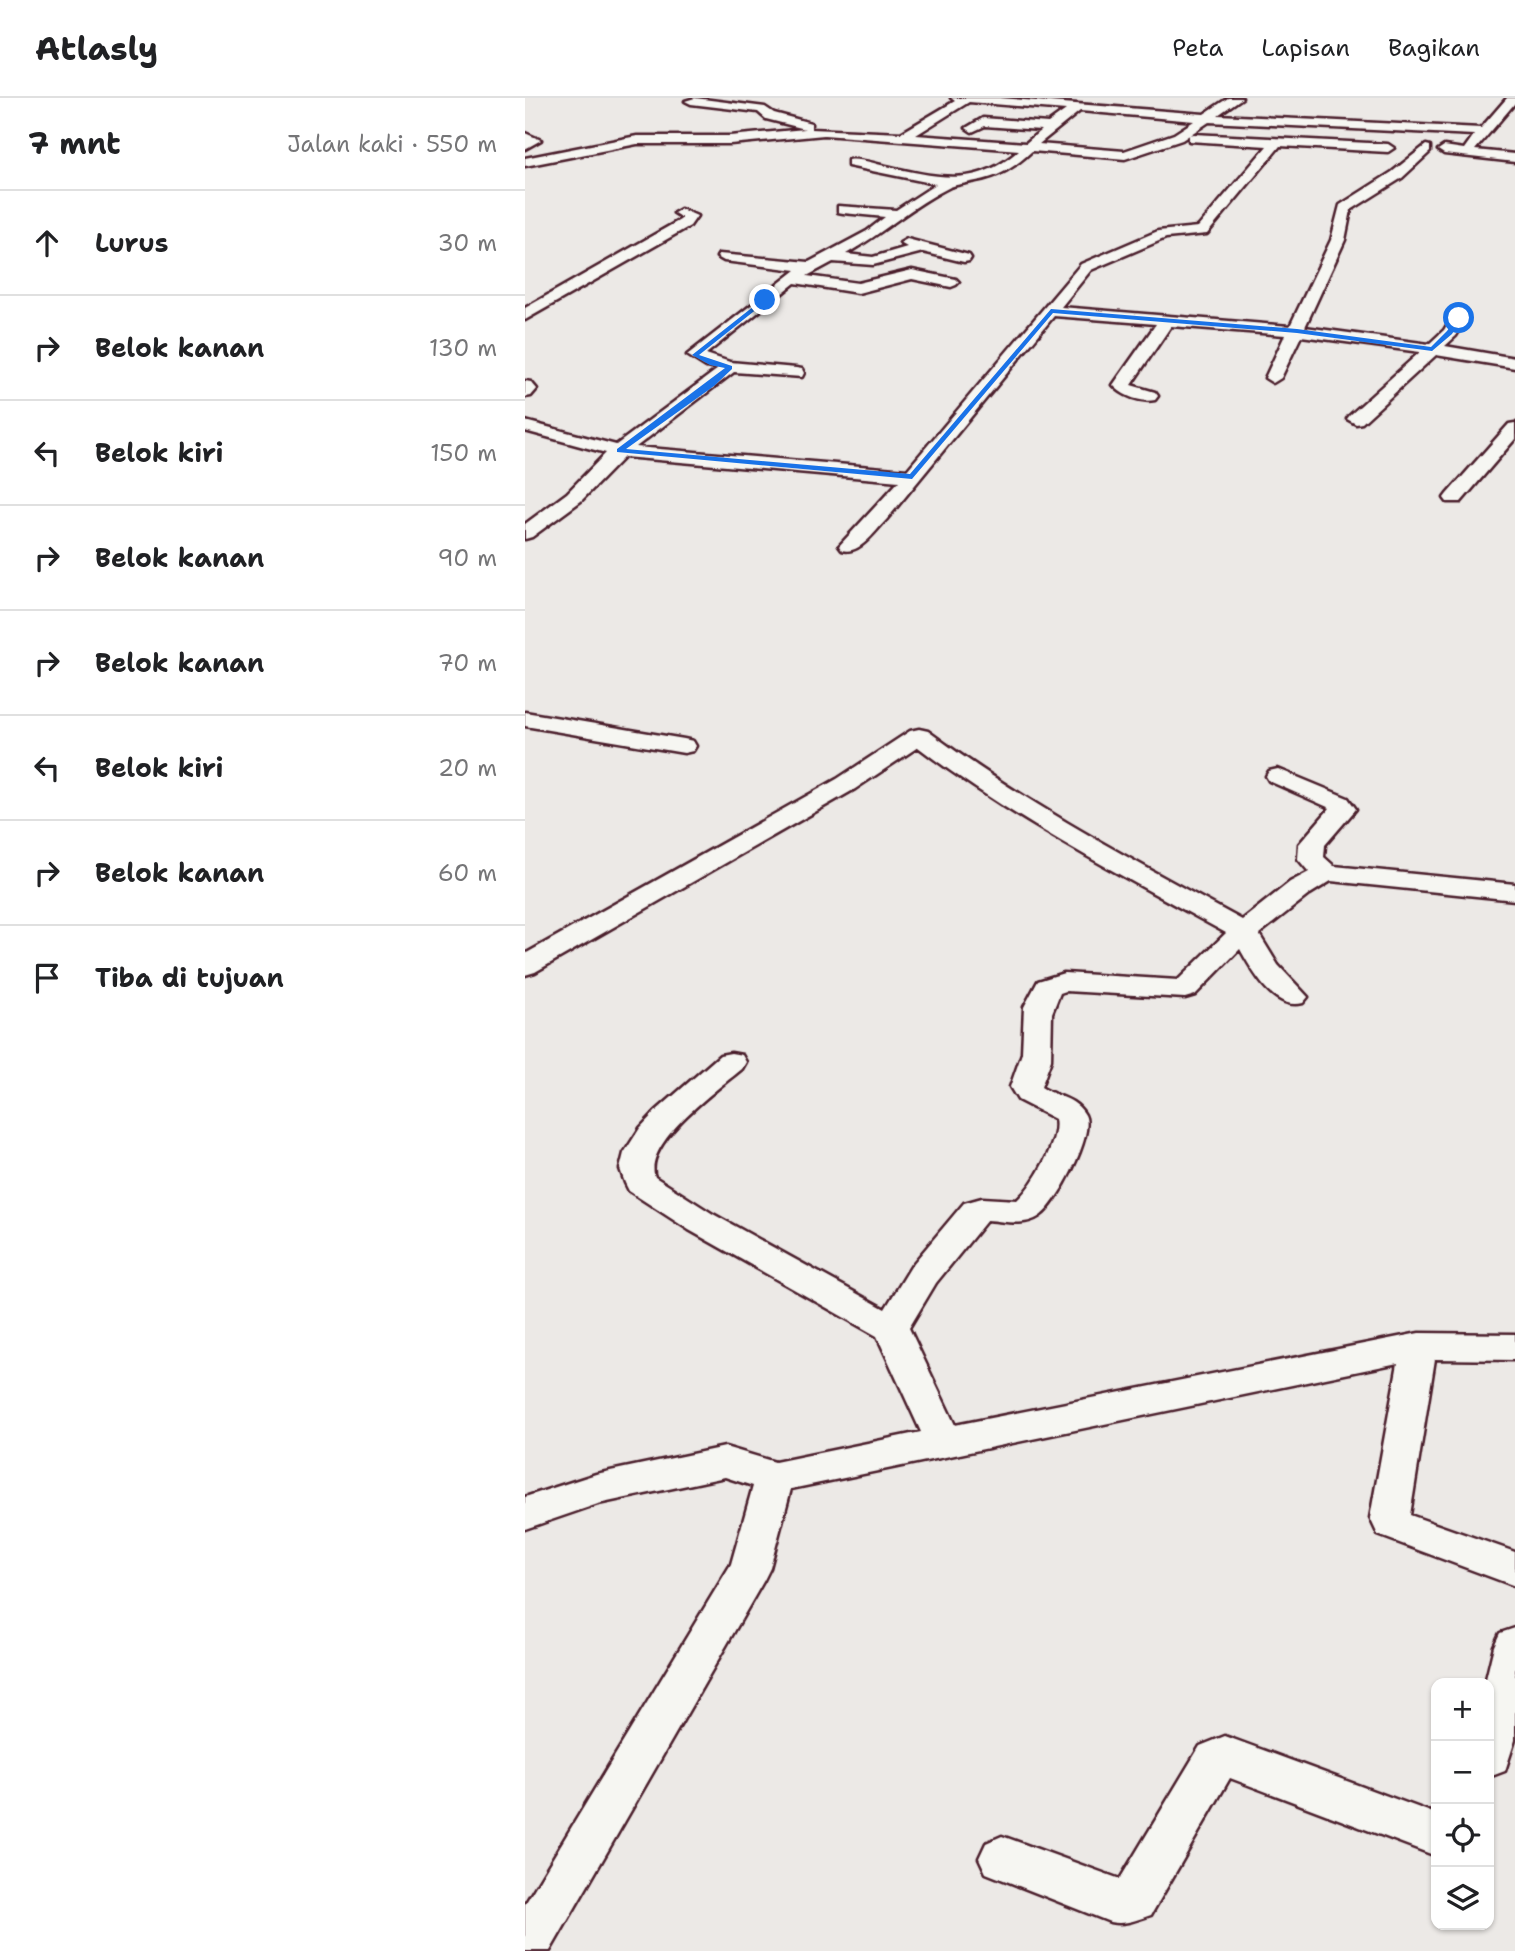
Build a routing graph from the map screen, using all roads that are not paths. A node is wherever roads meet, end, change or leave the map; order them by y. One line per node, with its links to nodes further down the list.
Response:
1 (957, 98): 5 (street)
2 (1122, 98): 9 (street)
3 (1236, 98): 10 (street)
4 (1513, 98): 16 (street)
5 (967, 99): 7 (street); 19 (street)
6 (691, 101): 11 (street)
7 (1029, 101): 8 (street)
8 (1078, 107): 9 (street); 12 (street)
9 (1108, 110): 10 (street)
10 (1206, 118): 13 (street); 20 (street)
11 (758, 120): 15 (street); 21 (street)
12 (1051, 127): 14 (street); 22 (street)
13 (1386, 127): 16 (street); 25 (street)
14 (972, 128)
15 (824, 131): 19 (street); 21 (street)
16 (1486, 135): 27 (street)
17 (525, 136): 24 (street)
18 (1093, 136): 22 (street)
19 (904, 137): 22 (street)
20 (1178, 137): 22 (street); 23 (street)
21 (698, 140): 28 (street); 30 (street)
22 (1033, 143): 33 (street)
23 (1276, 144): 25 (street); 45 (street)
24 (525, 145)
25 (1379, 147): 26 (street)
26 (1426, 149): 27 (street); 49 (street)
27 (1467, 151): 29 (street)
28 (664, 154)
29 (1512, 157): 32 (street)
30 (525, 162)
31 (853, 163): 33 (street)
32 (1493, 170)
33 (949, 183): 36 (street)
34 (843, 209): 36 (street)
35 (681, 213): 46 (street)
36 (898, 214): 37 (street)
37 (872, 234): 38 (street); 40 (street)
38 (924, 247): 40 (street); 41 (street)
39 (725, 257): 42 (street)
40 (831, 257): 42 (street)
41 (964, 258)
42 (810, 267): 43 (street)
43 (792, 278): 44 (street); 52 (street)
44 (951, 282)
45 (1051, 311): 48 (street); 64 (street)
46 (525, 315)
47 (1459, 318): 50 (street)
48 (1167, 320): 49 (street); 57 (street)
49 (1297, 331): 50 (street); 54 (street)
50 (1432, 349): 51 (street); 58 (street)
51 (1515, 363)
52 (730, 367): 53 (street); 61 (street)
53 (796, 373)
54 (1273, 378)
55 (525, 386): 56 (street)
56 (525, 392)
57 (1149, 396)
58 (1356, 419)
59 (525, 426): 61 (street)
60 (1515, 428): 62 (street)
61 (619, 450): 64 (street); 66 (street)
62 (1495, 450): 63 (street); 65 (street)
63 (1515, 453)
64 (912, 477): 67 (street)
65 (1454, 498)
66 (525, 533)
67 (849, 546)
68 (525, 719): 69 (street)
69 (684, 746)
70 (1277, 776): 71 (street)
71 (1326, 873): 72 (street); 73 (street)
72 (1515, 891)
73 (1244, 932): 74 (street); 75 (street); 77 (street)
74 (525, 966)
75 (1293, 997)
76 (731, 1062): 77 (street)
77 (891, 1328): 80 (street)
78 (1419, 1346): 79 (street); 80 (street); 83 (street)
79 (1515, 1347)
80 (944, 1441): 81 (street)
81 (775, 1477): 82 (street); 88 (street)
82 (525, 1513)
83 (1515, 1569)
84 (1515, 1646): 85 (street)
85 (1493, 1741)
86 (1431, 1833): 87 (street)
87 (1002, 1858)
88 (525, 1949)

